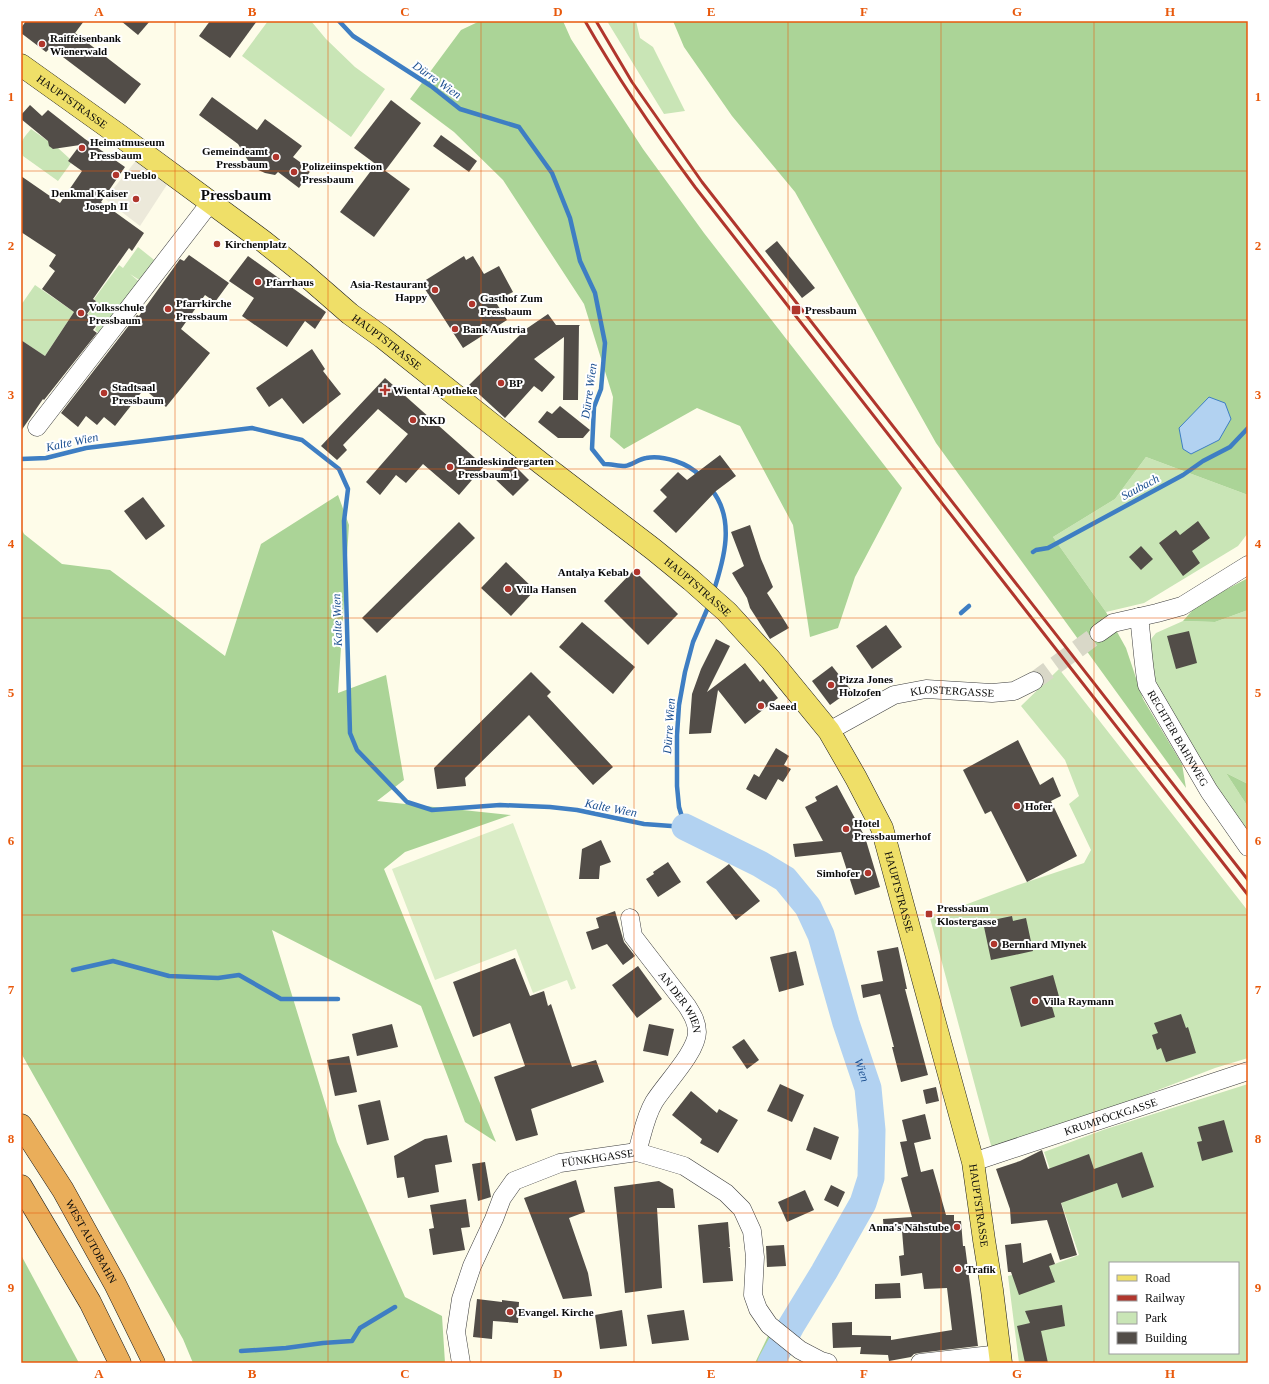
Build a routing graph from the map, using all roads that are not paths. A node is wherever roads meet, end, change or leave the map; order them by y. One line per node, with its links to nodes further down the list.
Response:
1 (21, 65): 2 (main road, HAUPTSTRASSE)
2 (210, 203): 3 (street); 8 (main road, HAUPTSTRASSE)
3 (37, 426)
4 (1248, 565): 5 (street)
5 (1139, 617): 6 (street); 9 (street, RECHTER BAHNWEG)
6 (1099, 633)
7 (1034, 681): 8 (street, KLOSTERGASSE)
8 (829, 731): 14 (main road, HAUPTSTRASSE)
9 (1248, 847)
10 (630, 918): 13 (street, AN DER WIEN)
11 (1248, 1071): 14 (street, KRUMPÖCKGASSE)
12 (21, 1125): 18 (highway, WEST AUTOBAHN)
13 (636, 1152): 19 (street, FÜNKHGASSE); 20 (street, FÜNKHGASSE)
14 (973, 1162): 16 (main road, HAUPTSTRASSE)
15 (21, 1186): 17 (highway)
16 (1001, 1358): 21 (street)
17 (120, 1363)
18 (154, 1363)
19 (461, 1363)
20 (828, 1363)
21 (920, 1363)

